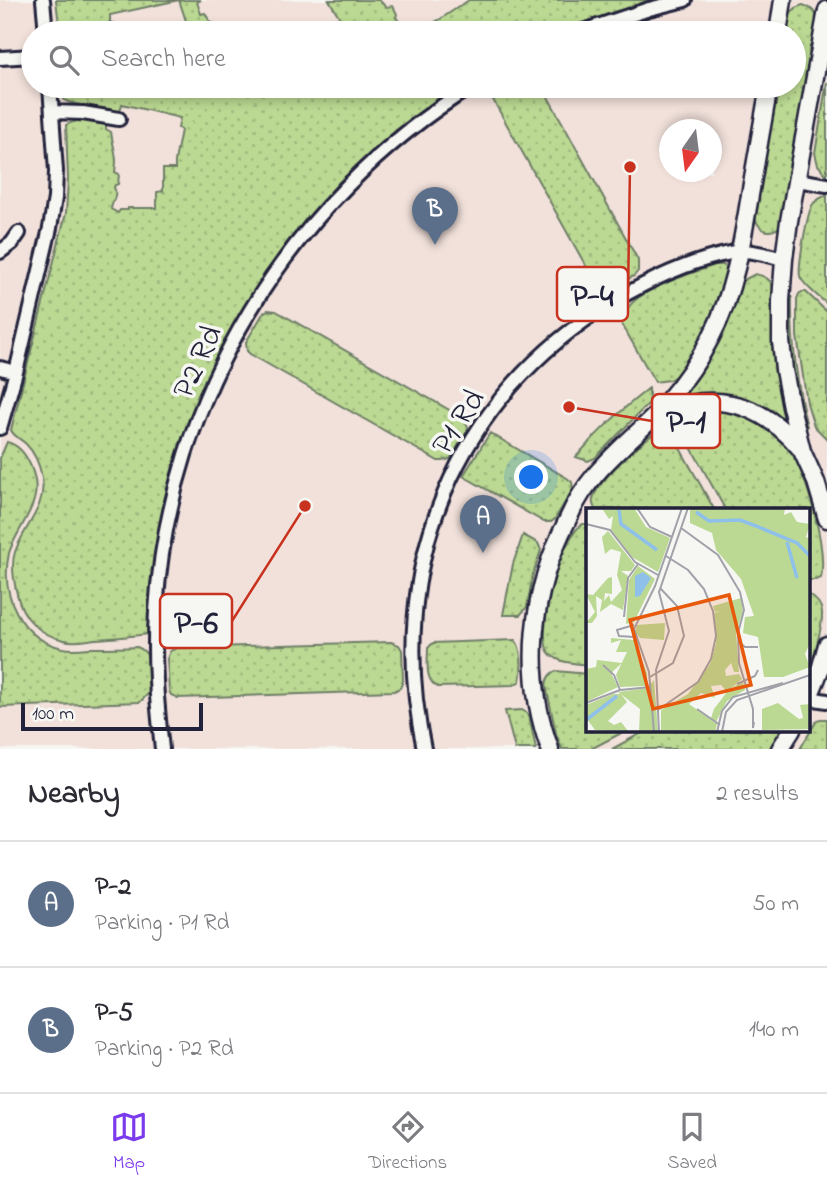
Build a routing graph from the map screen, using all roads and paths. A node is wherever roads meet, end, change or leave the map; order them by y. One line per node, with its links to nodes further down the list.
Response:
1 (43, 0): 5 (street)
2 (685, 0): 6 (street)
3 (783, 0): 7 (main road)
4 (827, 10): 15 (main road)
5 (45, 21)
6 (612, 21)
7 (780, 21)
8 (21, 57): 9 (street)
9 (0, 58)
10 (51, 98): 13 (street)
11 (453, 98): 30 (street, P2 Rd)
12 (767, 98): 18 (main road)
13 (52, 112): 14 (street); 22 (street)
14 (120, 119)
15 (797, 180): 16 (street); 20 (main road)
16 (827, 185)
17 (19, 233): 19 (street)
18 (741, 251): 20 (street); 23 (main road); 31 (street, P1 Rd)
19 (0, 252)
20 (784, 259): 25 (main road)
21 (0, 368): 22 (street)
22 (16, 372): 24 (street)
23 (658, 414): 25 (main road); 32 (main road)
24 (0, 428)
25 (802, 450): 26 (main road)
26 (827, 519)
27 (827, 645): 28 (main road)
28 (810, 694)
29 (791, 732): 33 (main road)
30 (162, 749)
31 (424, 749)
32 (550, 749)
33 (780, 749)

